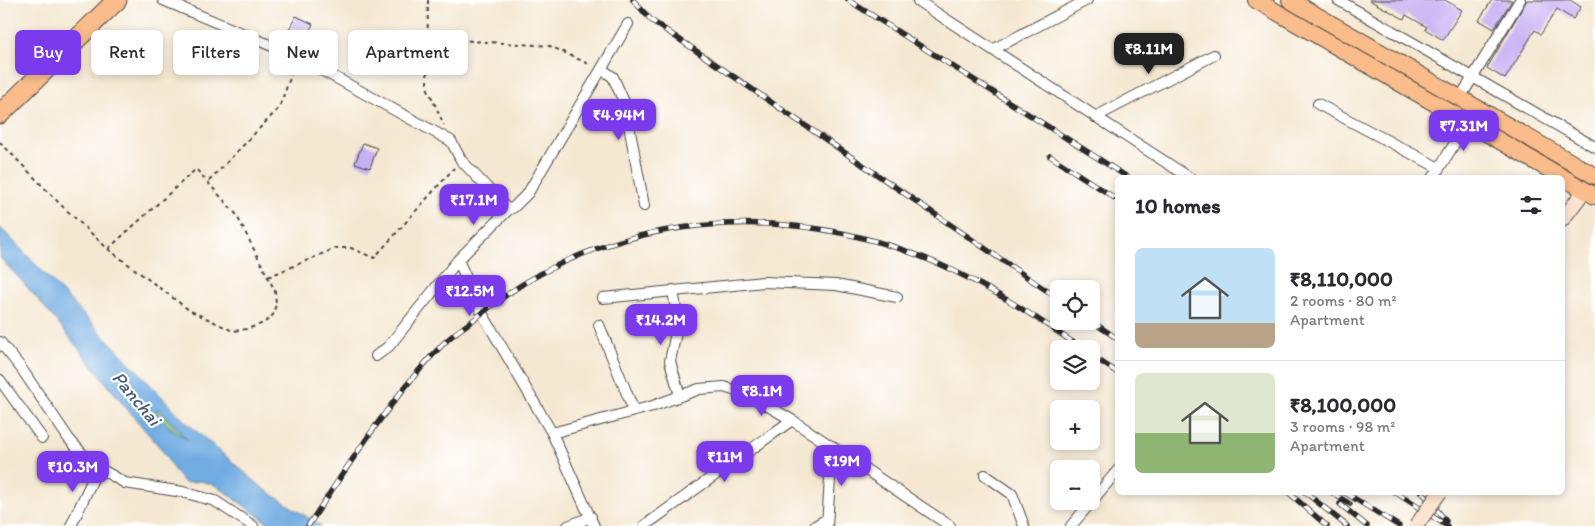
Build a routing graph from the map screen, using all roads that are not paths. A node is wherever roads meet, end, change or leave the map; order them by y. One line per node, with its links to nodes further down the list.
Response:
1 (117, 0): 17 (highway)
2 (164, 0): 28 (street)
3 (1087, 0): 10 (street)
4 (1256, 0): 16 (main road)
5 (1290, 0): 14 (main road)
6 (1338, 0): 13 (street)
7 (1520, 0): 13 (street)
8 (918, 1): 10 (street)
9 (628, 24): 12 (street)
10 (994, 49): 18 (street)
11 (1214, 55): 18 (street)
12 (603, 70): 27 (street); 28 (street)
13 (1472, 76): 14 (street); 20 (street)
14 (1460, 98): 16 (main road); 24 (main road)
15 (1318, 104): 21 (street)
16 (1452, 112): 19 (main road)
17 (0, 114)
18 (1095, 117): 22 (street)
19 (1468, 122): 21 (street); 23 (main road)
20 (1595, 147)
21 (1436, 173)
22 (1185, 175)
23 (1559, 175)
24 (1595, 176)
25 (1565, 178): 26 (main road)
26 (1590, 193): 29 (street)
27 (644, 206)
28 (508, 210): 30 (street)
29 (1565, 217)
30 (458, 260): 36 (street); 41 (street)
31 (673, 290): 32 (street); 33 (street); 38 (street)
32 (897, 297)
33 (603, 298)
34 (599, 325): 39 (street)
35 (0, 342): 44 (street)
36 (376, 356)
37 (0, 380): 42 (street)
38 (680, 396): 39 (street); 40 (street)
39 (634, 412): 41 (street)
40 (792, 420): 43 (street); 53 (street)
41 (552, 433): 48 (street)
42 (42, 438)
43 (832, 446): 49 (street); 55 (street)
44 (97, 470): 50 (street); 51 (street)
45 (1115, 474): 57 (street)
46 (985, 475): 56 (street)
47 (1438, 495): 58 (street, bridge)
48 (592, 521): 52 (street)
49 (827, 522): 54 (street)
50 (71, 526)
51 (253, 526)
52 (568, 526)
53 (644, 526)
54 (815, 526)
55 (950, 526)
56 (1024, 526)
57 (1071, 526)
58 (1416, 526)

